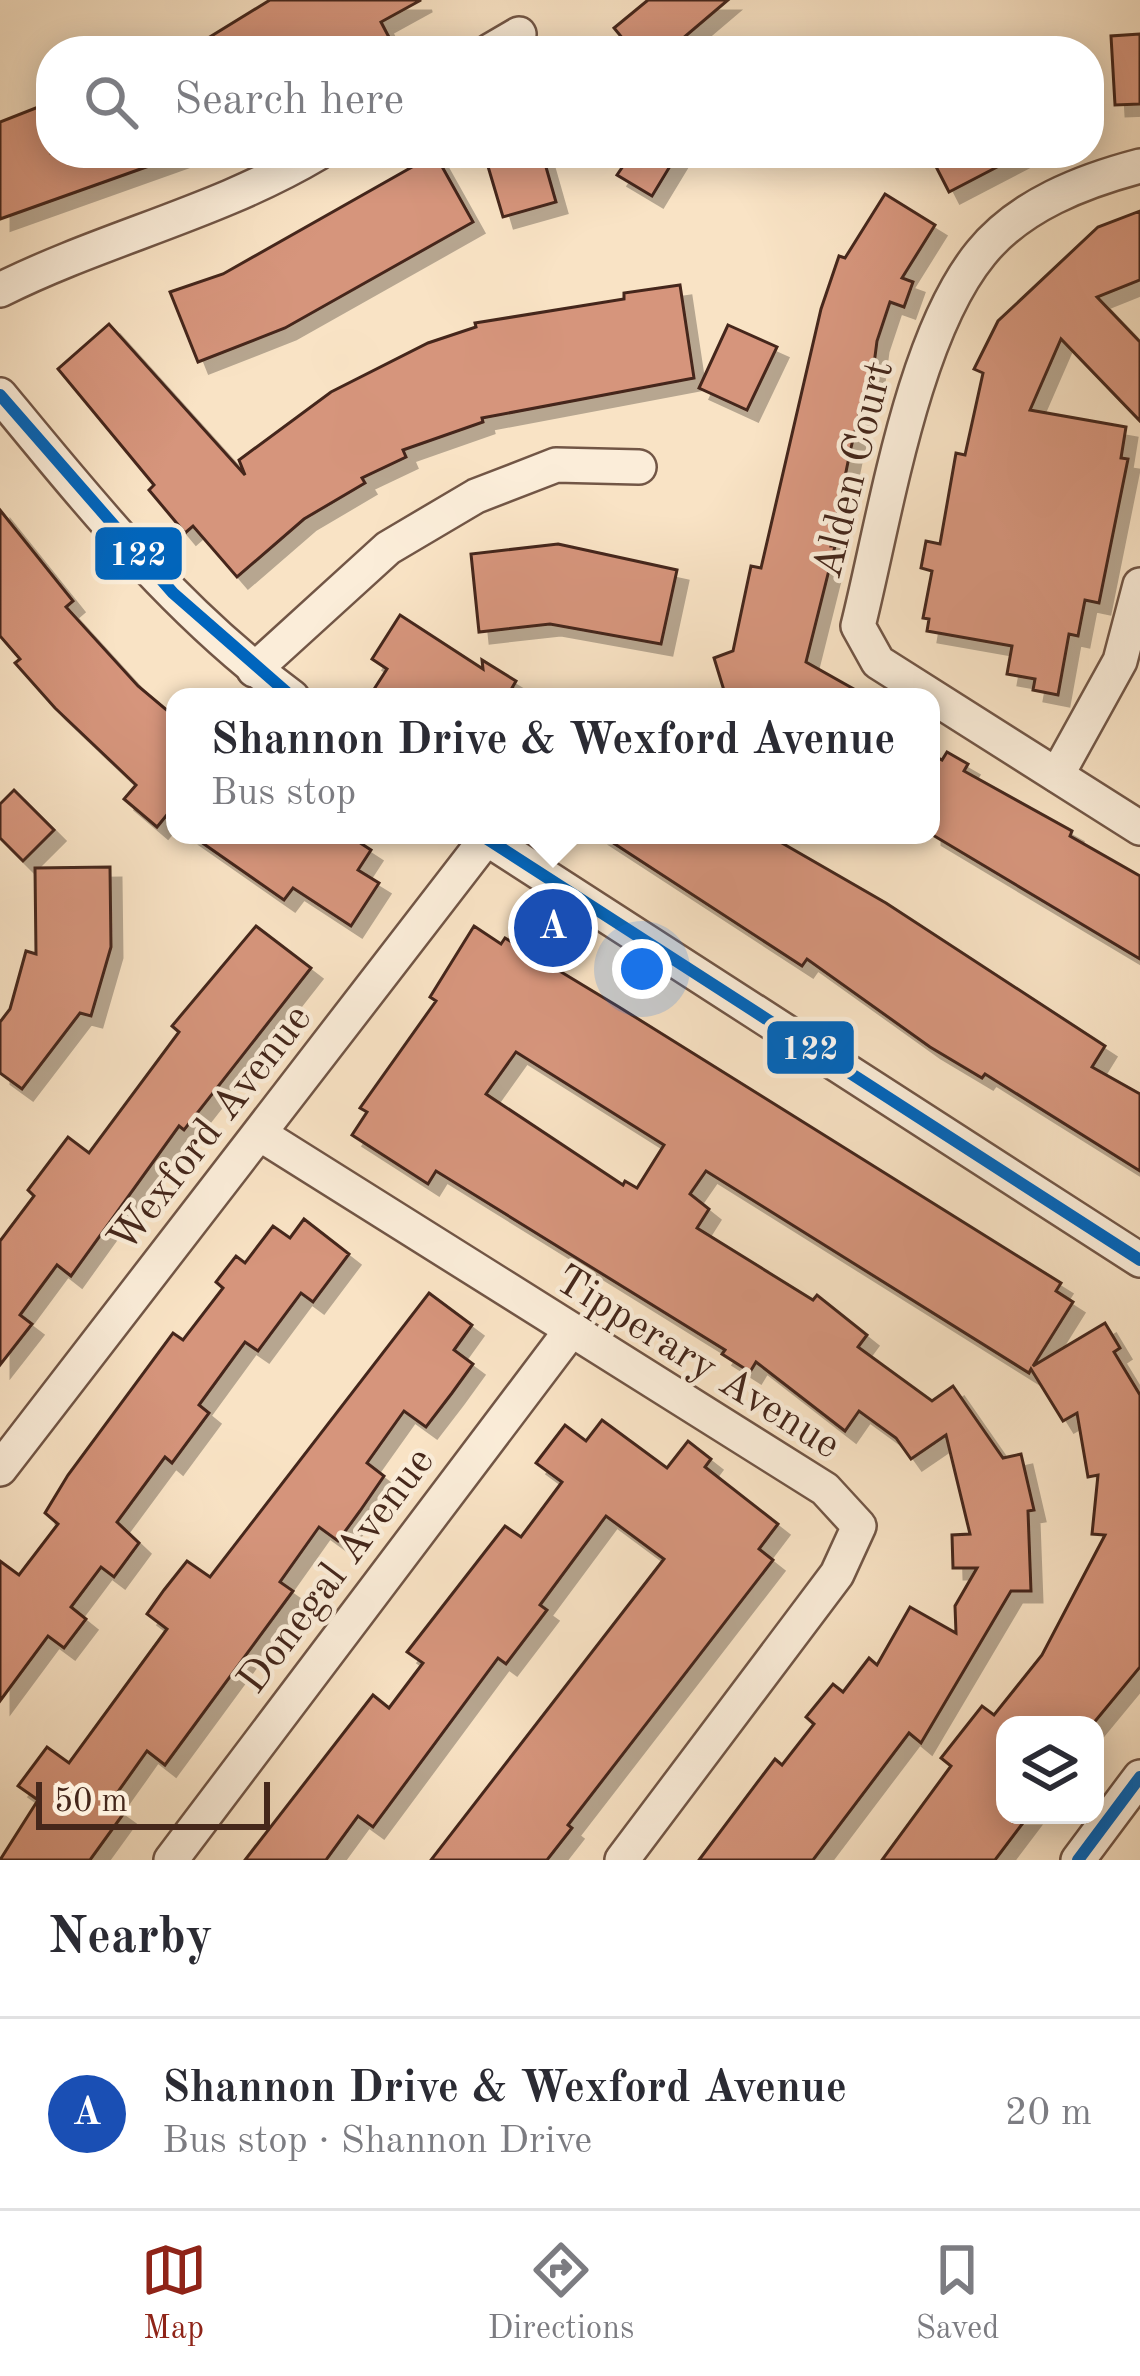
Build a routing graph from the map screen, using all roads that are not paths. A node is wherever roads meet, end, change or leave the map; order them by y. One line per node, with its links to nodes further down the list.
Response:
1 (1140, 166): 9 (street, Alden Court)
2 (293, 168): 3 (street)
3 (0, 290)
4 (0, 395): 7 (street)
5 (638, 467): 7 (street)
6 (1140, 585): 11 (street)
7 (254, 670): 8 (street)
8 (279, 688)
9 (919, 688)
10 (940, 701): 11 (street, Alden Court)
11 (1057, 775): 12 (street, Alden Court)
12 (1140, 828)
13 (479, 844): 15 (street, Wexford Avenue)
14 (495, 844): 16 (street)
15 (260, 1134): 17 (street, Tipperary Avenue); 18 (street, Wexford Avenue)
16 (1140, 1260)
17 (568, 1333): 20 (street, Donegal Avenue); 21 (street, Tipperary Avenue)
18 (0, 1469)
19 (1140, 1777): 22 (street)
20 (172, 1860)
21 (622, 1860)
22 (1078, 1860)

